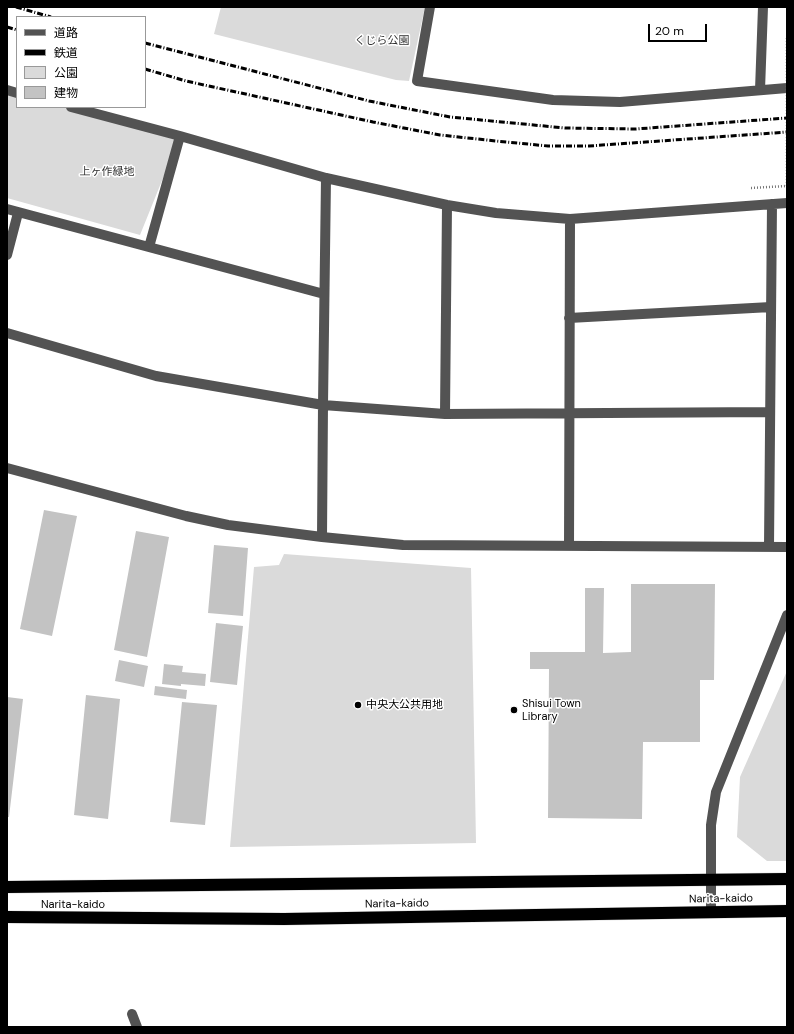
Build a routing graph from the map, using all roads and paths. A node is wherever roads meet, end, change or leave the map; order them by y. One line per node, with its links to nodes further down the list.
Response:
1 (430, 7): 5 (street)
2 (764, 7): 5 (street)
3 (787, 37): 9 (path, bridge)
4 (787, 88): 5 (street)
5 (760, 90)
6 (75, 108): 7 (street)
7 (180, 136): 8 (street); 16 (street)
8 (326, 178): 12 (street); 18 (street)
9 (751, 188)
10 (787, 203): 11 (street)
11 (772, 204): 15 (street); 19 (street)
12 (447, 205): 15 (street); 24 (street)
13 (7, 209): 14 (street)
14 (18, 213): 16 (street); 17 (street)
15 (570, 220): 20 (street)
16 (149, 247): 18 (street)
17 (7, 255)
18 (324, 294): 22 (street)
19 (771, 307): 20 (street); 23 (street)
20 (569, 318): 25 (street)
21 (7, 333): 22 (street)
22 (322, 405): 24 (street); 27 (street)
23 (770, 412): 25 (street); 29 (street)
24 (445, 414): 25 (street)
25 (569, 414): 28 (street)
26 (7, 468): 27 (street)
27 (322, 537): 28 (street)
28 (569, 546): 29 (street)
29 (769, 546): 30 (street)
30 (787, 547)
31 (787, 615): 32 (street)
32 (711, 879): 33 (highway, Narita-kaido); 34 (highway, Narita-kaido); 36 (street)
33 (787, 879)
34 (7, 887)
35 (787, 911): 36 (highway, Narita-kaido)
36 (710, 912): 37 (highway, Narita-kaido)
37 (7, 917)
38 (132, 1014): 39 (street)
39 (137, 1027)

